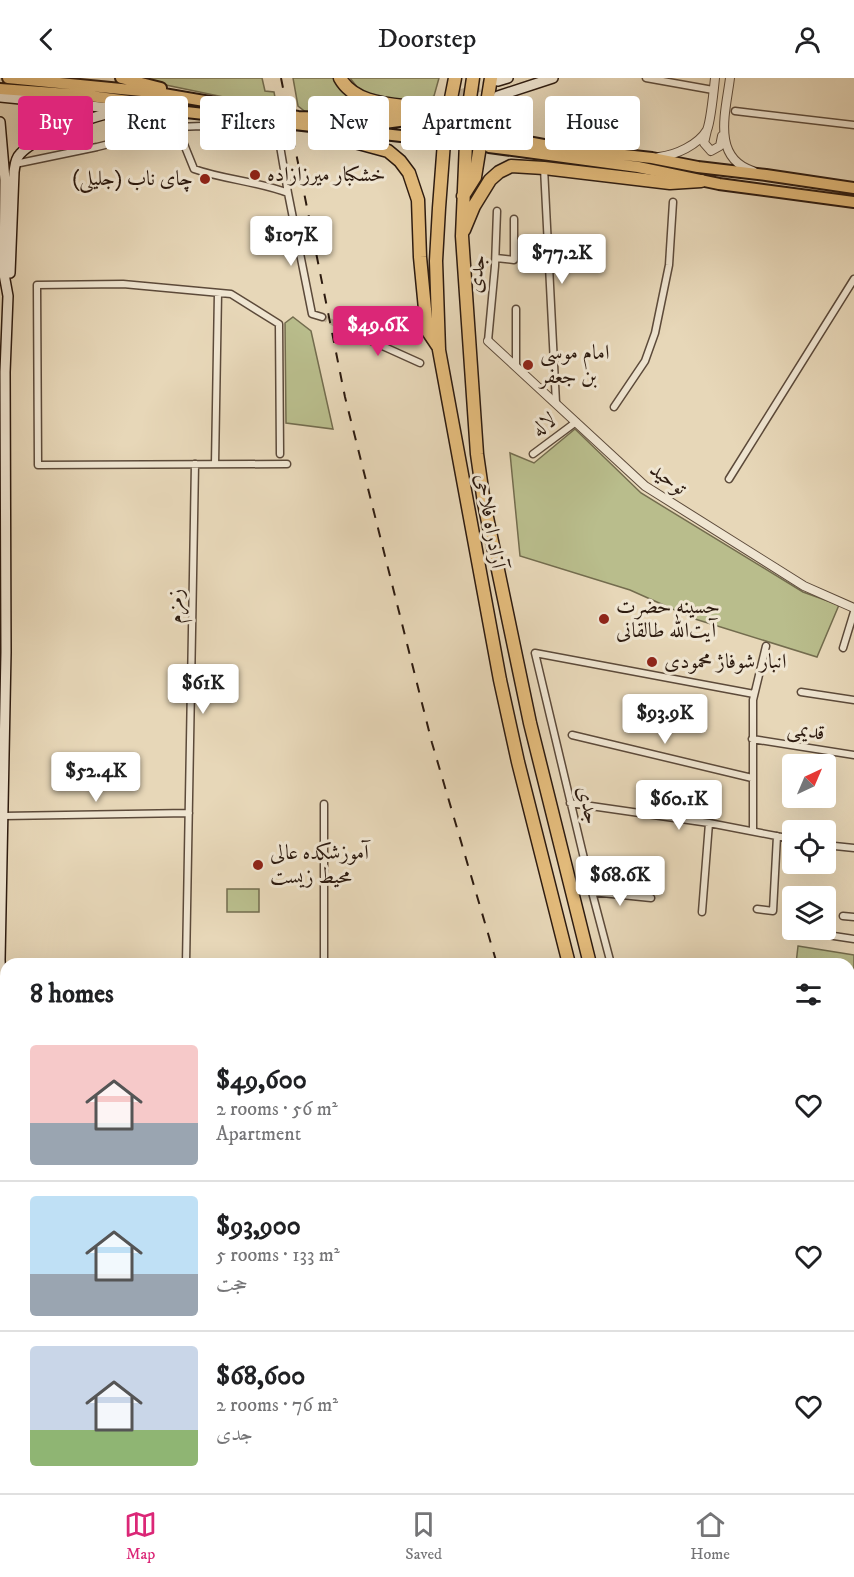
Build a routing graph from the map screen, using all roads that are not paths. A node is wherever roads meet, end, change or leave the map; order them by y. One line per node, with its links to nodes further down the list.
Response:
1 (9, 78): 19 (main road)
2 (121, 78): 18 (main road)
3 (340, 78): 21 (highway)
4 (473, 78): 46 (highway, آزادراه فلاحی)
5 (508, 78): 10 (main road)
6 (553, 78): 15 (main road)
7 (646, 78): 13 (street)
8 (716, 78): 13 (street)
9 (730, 78): 14 (street)
10 (494, 80): 15 (highway)
11 (453, 81): 60 (highway, آزادراه فلاحی)
12 (0, 89): 17 (main road)
13 (713, 90): 14 (street); 30 (street)
14 (728, 93): 31 (street)
15 (492, 96)
16 (0, 97): 20 (main road)
17 (105, 98)
18 (200, 98)
19 (200, 100)
20 (105, 108)
21 (401, 108)
22 (735, 111): 27 (street)
23 (188, 112): 29 (main road)
24 (401, 115): 25 (main road)
25 (296, 117)
26 (0, 124): 55 (main road)
27 (854, 125)
28 (188, 126): 45 (street)
29 (308, 126)
30 (708, 129): 31 (street); 39 (street)
31 (723, 129): 42 (street)
32 (533, 143): 39 (main road)
33 (24, 150): 40 (main road)
34 (81, 150): 40 (street)
35 (186, 150): 45 (street)
36 (384, 150): 60 (highway)
37 (481, 150): 46 (highway)
38 (511, 150): 43 (main road)
39 (652, 158): 42 (main road)
40 (15, 164): 55 (main road)
41 (544, 168): 43 (highway); 51 (highway); 63 (street)
42 (766, 175): 44 (main road)
43 (700, 181): 48 (main road)
44 (854, 188)
45 (288, 193): 57 (street)
46 (462, 197): 51 (highway, آزادراه فلاحی)
47 (673, 202): 64 (street)
48 (854, 202)
49 (497, 211): 52 (street, جدی)
50 (514, 219): 52 (street)
51 (462, 236): 106 (highway, آزادراه فلاحی)
52 (496, 258): 59 (street, جدی)
53 (854, 279): 71 (street)
54 (218, 293): 66 (street); 68 (street); 69 (street)
55 (8, 296): 86 (main road)
56 (516, 309): 62 (street)
57 (322, 317)
58 (347, 330): 61 (street)
59 (488, 341): 62 (street, توحید)
60 (439, 350): 105 (highway, آزادراه فلاحی)
61 (420, 363)
62 (516, 366): 63 (street, توحید)
63 (556, 403): 65 (street, توحید)
64 (614, 407)
65 (576, 422): 67 (street, لاله); 72 (street, توحید)
66 (280, 454)
67 (533, 454)
68 (195, 464): 69 (street); 85 (street, زمزم)
69 (215, 464): 70 (street)
70 (287, 464)
71 (729, 479)
72 (854, 608)
73 (854, 612): 75 (street)
74 (766, 646): 77 (street)
75 (843, 648)
76 (801, 692): 78 (street)
77 (754, 694): 80 (street); 83 (street, جدی)
78 (854, 700)
79 (572, 735): 82 (street)
80 (753, 739): 81 (street, قدیمی); 82 (street)
81 (854, 755)
82 (752, 778): 88 (street)
83 (570, 803): 87 (street); 94 (street, جدی)
84 (324, 804): 104 (street)
85 (189, 813): 86 (street); 103 (street, زمزم)
86 (3, 816): 93 (main road)
87 (709, 823): 88 (street); 97 (street)
88 (753, 831): 89 (street)
89 (777, 836): 90 (street); 96 (street)
90 (782, 837)
91 (836, 846): 92 (street)
92 (854, 848)
93 (1, 850): 102 (main road)
94 (592, 892): 95 (street); 107 (street, جدی)
95 (651, 898)
96 (757, 909)
97 (702, 912)
98 (843, 916): 99 (street)
99 (854, 917)
100 (836, 936): 101 (street)
101 (854, 939)
102 (1, 950)
103 (186, 958)
104 (324, 958)
105 (567, 958)
106 (590, 958)
107 (609, 958)
108 (0, 1322): 109 (main road)
109 (0, 1353)
110 (0, 1371): 111 (main road)
111 (0, 1403)

